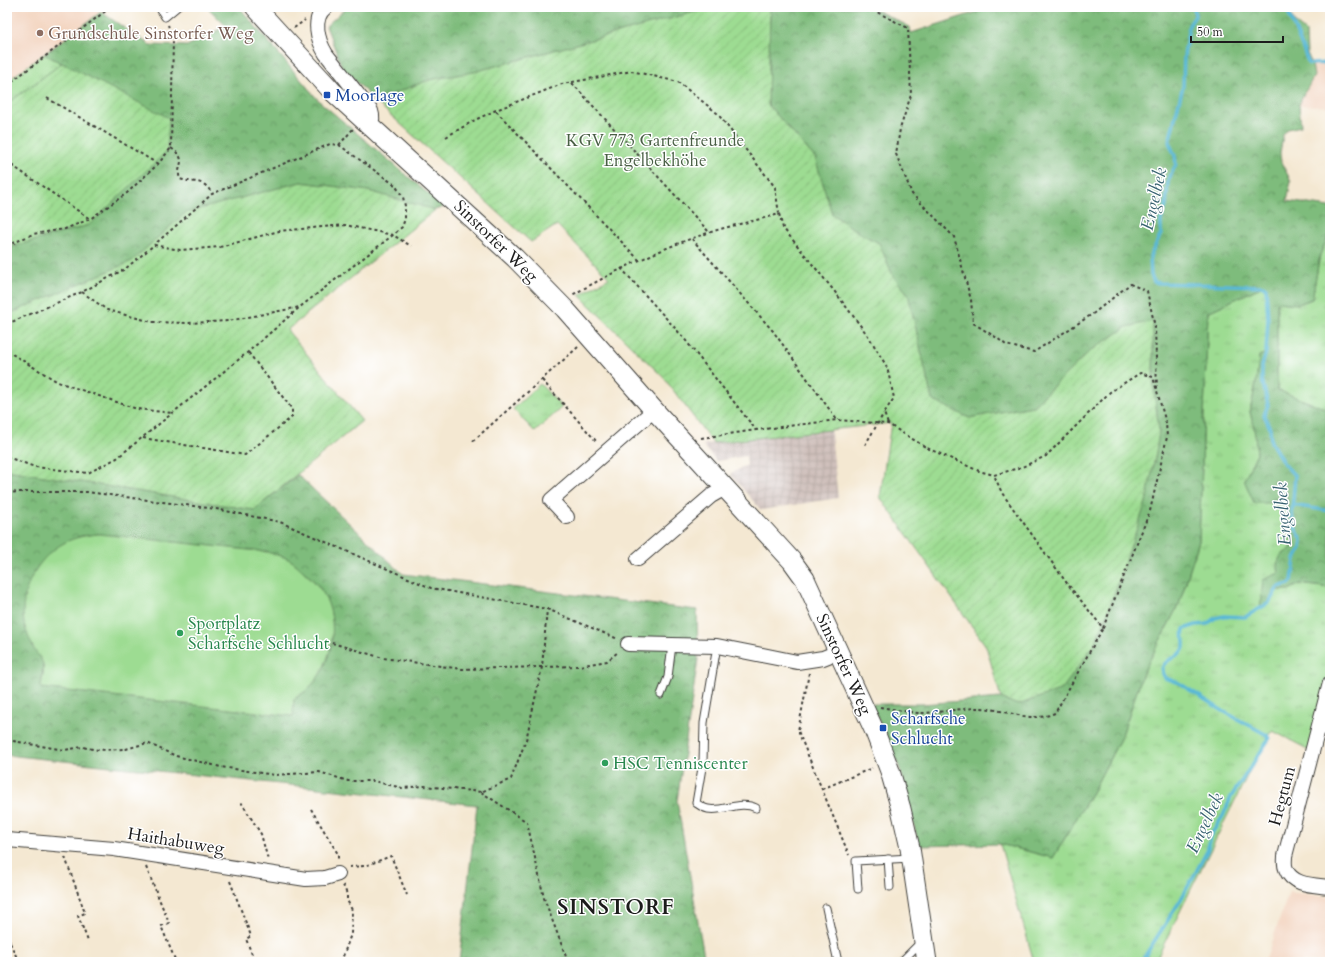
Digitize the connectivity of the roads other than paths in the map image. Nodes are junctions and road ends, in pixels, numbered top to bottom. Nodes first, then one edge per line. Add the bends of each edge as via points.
1 (159, 7) edge
2 (177, 7) edge
3 (255, 7) edge
4 (326, 7) edge
5 (366, 122) junction
6 (654, 410) junction
7 (725, 488) junction
8 (567, 517) dead end
9 (638, 559) dead end
10 (628, 644) road end
11 (672, 645) junction
12 (717, 646) junction
13 (838, 652) junction
14 (1330, 683) edge
15 (661, 695) dead end
16 (1324, 731) edge
17 (756, 808) dead end
18 (7, 840) edge
19 (911, 858) junction
20 (888, 859) junction
21 (338, 871) road end
22 (890, 887) dead end
23 (1330, 887) edge
24 (858, 889) dead end
25 (826, 908) dead end
26 (924, 939) junction
27 (838, 962) edge
28 (901, 962) edge
29 (927, 962) edge

1 - 2 lane via 164,17
3 - 5 street, Sinstorfer Weg via 332,91
4 - 5 street via 317,22 321,46 371,111 372,120
5 - 6 street, Sinstorfer Weg via 515,258 565,309
6 - 7 street, Sinstorfer Weg
6 - 8 street via 551,500
7 - 9 street via 711,496
7 - 13 street, Sinstorfer Weg via 792,561 805,579
10 - 11 street
11 - 12 street
11 - 15 lane via 668,677
12 - 13 street via 797,662 823,658
12 - 17 lane via 704,723 703,762 696,803 706,809 743,804
13 - 19 street, Sinstorfer Weg via 887,762 901,809
14 - 16 street, Hegtum
16 - 23 street, Hegtum via 1285,856 1286,869 1293,878 1304,884
18 - 21 street, Haithabuweg via 114,849 315,880
19 - 20 lane
19 - 26 street, Sinstorfer Weg
20 - 22 lane
20 - 24 lane via 856,861
25 - 27 lane
26 - 28 lane
26 - 29 street, Sinstorfer Weg

